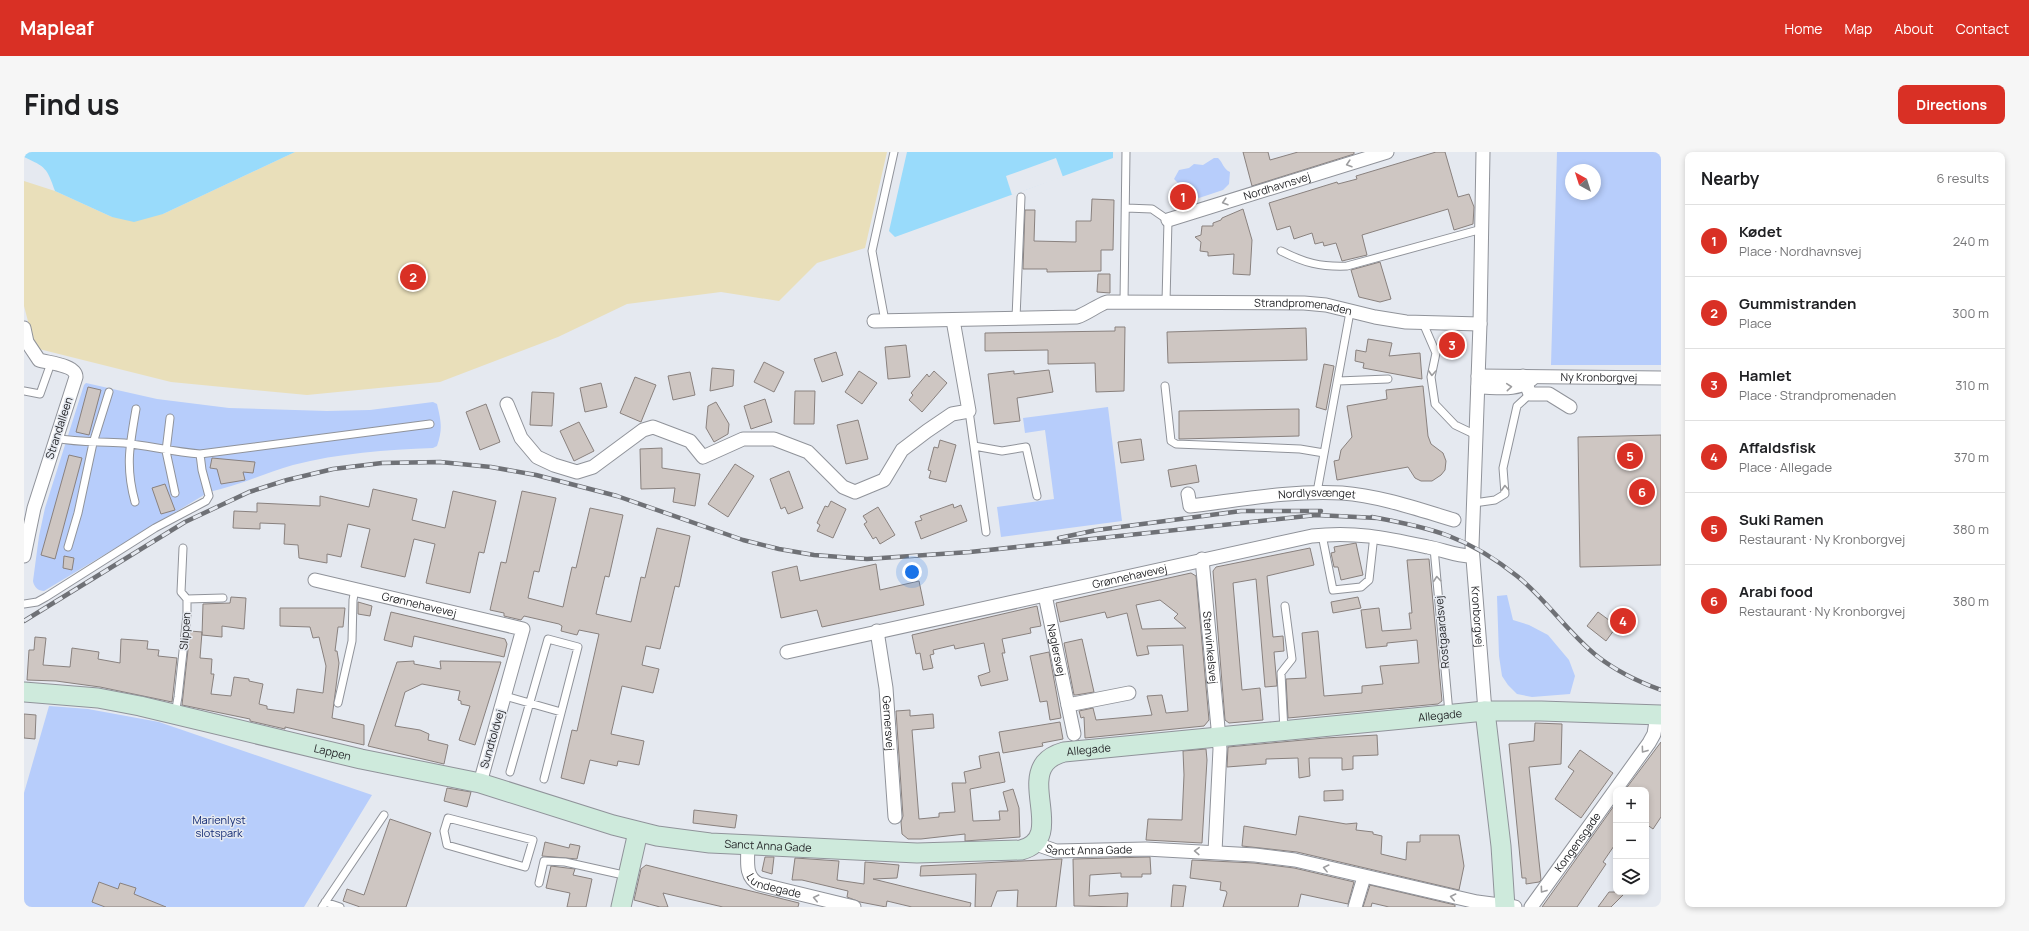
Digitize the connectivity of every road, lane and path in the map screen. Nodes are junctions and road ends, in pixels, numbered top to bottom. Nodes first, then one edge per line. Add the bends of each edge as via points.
1 (894, 152) edge
2 (1126, 152) edge
3 (1386, 152) edge
4 (1483, 152) edge
5 (1021, 197) dead end
6 (1126, 208) junction
7 (1168, 220) junction
8 (1482, 229) junction
9 (1281, 251) dead end
10 (1124, 302) junction
11 (1166, 302) junction
12 (1350, 312) junction
13 (1016, 318) junction
14 (954, 320) junction
15 (879, 321) joint
16 (1423, 323) junction
17 (1480, 324) junction
18 (24, 328) edge
19 (51, 363) junction
20 (1661, 378) edge
21 (1388, 379) dead end
22 (1338, 381) junction
23 (1478, 381) junction
24 (1531, 381) junction
25 (1165, 386) dead end
26 (24, 391) edge
27 (109, 392) dead end
28 (506, 404) dead end
29 (1570, 407) dead end
30 (136, 409) dead end
31 (969, 411) junction
32 (170, 418) dead end
33 (430, 424) dead end
34 (1476, 435) junction
35 (56, 438) junction
36 (93, 443) junction
37 (130, 444) junction
38 (974, 446) junction
39 (166, 451) junction
40 (1324, 453) junction
41 (200, 454) junction
42 (1317, 492) junction
43 (175, 493) dead end
44 (1188, 494) dead end
45 (1037, 496) dead end
46 (135, 502) dead end
47 (1474, 503) junction
48 (1454, 520) dead end
49 (986, 532) dead end
50 (1322, 535) junction
51 (1374, 535) junction
52 (68, 547) dead end
53 (183, 548) dead end
54 (1434, 548) junction
55 (24, 556) edge
56 (1472, 556) junction
57 (1202, 559) junction
58 (315, 580) dead end
59 (355, 589) junction
60 (1045, 595) junction
61 (223, 598) dead end
62 (187, 599) junction
63 (24, 604) edge
64 (1285, 606) dead end
65 (523, 629) joint
66 (877, 631) junction
67 (787, 652) dead end
68 (24, 692) edge
69 (1129, 693) dead end
70 (504, 696) junction
71 (530, 703) junction
72 (338, 704) dead end
73 (1068, 705) junction
74 (1485, 711) junction
75 (561, 712) junction
76 (174, 714) junction
77 (1449, 715) junction
78 (1659, 715) edge
79 (1284, 731) junction
80 (1074, 734) dead end
81 (1220, 736) junction
82 (510, 772) dead end
83 (544, 779) dead end
84 (480, 783) junction
85 (384, 815) dead end
86 (895, 817) dead end
87 (638, 832) junction
88 (533, 840) joint
89 (748, 844) junction
90 (1036, 844) junction
91 (1215, 852) junction
92 (628, 876) junction
93 (1364, 877) junction
94 (539, 883) dead end
95 (324, 904) edge
96 (1508, 906) edge
97 (340, 907) edge
98 (621, 907) edge
99 (854, 907) edge
100 (1355, 907) edge
101 (1531, 907) edge

1 - 15 lane, Strandpromenaden via 872,251
2 - 6 lane
3 -> 7 street, Nordhavnsvej
4 - 8 street, Kronborgvej
5 - 13 lane
6 - 7 lane via 1152,209
6 - 10 lane
7 - 11 lane
8 - 9 lane via 1347,266 1302,262
8 - 17 street, Kronborgvej
10 - 11 street, Strandpromenaden
10 - 13 street, Strandpromenaden via 1102,303 1077,317
11 - 12 street, Strandpromenaden via 1304,303 1326,305
12 - 16 street, Strandpromenaden
12 - 22 lane
13 - 14 street, Strandpromenaden
14 - 15 street, Strandpromenaden
14 - 31 street
16 - 17 street, Strandpromenaden
16 -> 34 lane via 1436,352 1431,377 1435,404 1455,425
17 - 23 street, Kronborgvej
18 - 19 street, Strandalleen via 27,342 39,360
19 - 26 lane via 40,394
19 - 35 street, Strandalleen via 72,369 76,374
20 - 24 street, Ny Kronborgvej
21 - 22 lane
22 - 40 lane
23 - 24 street, Ny Kronborgvej
23 - 34 street, Kronborgvej
24 - 29 street, Ny Kronborgvej
47 -> 24 lane via 1495,500 1506,494 1503,468 1517,406
25 - 40 lane via 1171,441 1176,444 1300,449
27 - 36 lane
28 - 31 street via 521,438 537,457 577,472 593,467 642,430 653,427 690,441 703,457 743,439 774,439 808,452 843,487 855,492 884,480 902,450 933,427 952,414
30 - 37 lane
31 - 38 lane
32 - 39 lane
33 - 41 lane
34 - 47 street, Kronborgvej
35 - 36 lane
35 - 55 street, Strandalleen via 34,508
36 - 37 lane
36 - 52 lane
37 - 39 lane
37 - 46 lane via 129,476
38 - 45 lane via 1002,451 1026,447
38 - 49 lane
39 - 41 lane
39 - 43 lane
40 - 42 lane
41 - 63 lane via 209,492 206,501 155,528 46,597 37,602
42 - 44 street, Nordlysvænget via 1190,506
42 - 48 street, Nordlysvænget via 1394,502
47 - 56 street, Kronborgvej
50 - 51 street, Grønnehavevej
50 - 51 lane via 1333,590 1361,587 1369,580
50 - 57 street, Grønnehavevej
51 - 54 street, Grønnehavevej
53 - 62 lane, Slippen via 181,592
54 - 56 street, Grønnehavevej via 1457,556
77 -> 54 lane, Rostgaardsvej
56 - 74 street, Kronborgvej
57 - 60 street, Grønnehavevej
57 - 81 street, Stenvinkelsvej
58 - 59 street, Grønnehavevej
59 - 65 street, Grønnehavevej
59 - 72 lane via 352,641
60 - 66 street, Grønnehavevej
60 - 73 street, Naglersvej
61 - 62 lane
62 - 76 lane, Slippen via 178,697
64 - 79 lane via 1292,659 1281,673
65 - 70 street, Sundtoldvej
66 - 67 street, Grønnehavevej
66 - 86 street, Gernersvej via 886,688
68 - 76 main road, Lappen via 98,698
69 - 73 street
70 - 71 lane, Sundtoldvej
70 - 84 street, Sundtoldvej
71 - 75 lane, Sundtoldvej
71 - 75 lane via 548,639 578,647
71 - 82 lane
73 - 80 street, Naglersvej
74 - 77 main road, Allegade
74 - 78 main road, Allegade
74 - 96 main road, Kronborgvej
75 - 83 lane
76 - 84 main road, Lappen via 361,759
77 - 79 main road, Allegade
78 -> 101 street, Kongensgade via 1649,742
79 - 81 main road, Allegade
81 - 90 main road, Allegade via 1064,752 1052,756 1044,763 1040,774 1041,833
81 - 91 street
84 - 87 main road, Lappen
85 - 95 lane
87 - 89 main road, Sanct Anna Gade via 710,843
87 - 92 main road
88 - 88 lane via 525,867 447,845 444,830 448,818
89 - 90 main road, Sanct Anna Gade via 917,853 1021,850
99 -> 89 street, Lundegade via 759,884 752,880 749,875
91 -> 90 street, Sanct Anna Gade via 1146,849 1056,851
93 -> 91 street, Sanct Anna Gade via 1295,860
92 - 94 lane via 565,862 544,861
92 - 98 main road
96 -> 93 street, Sanct Anna Gade via 1477,902
93 - 100 street
95 - 97 lane

